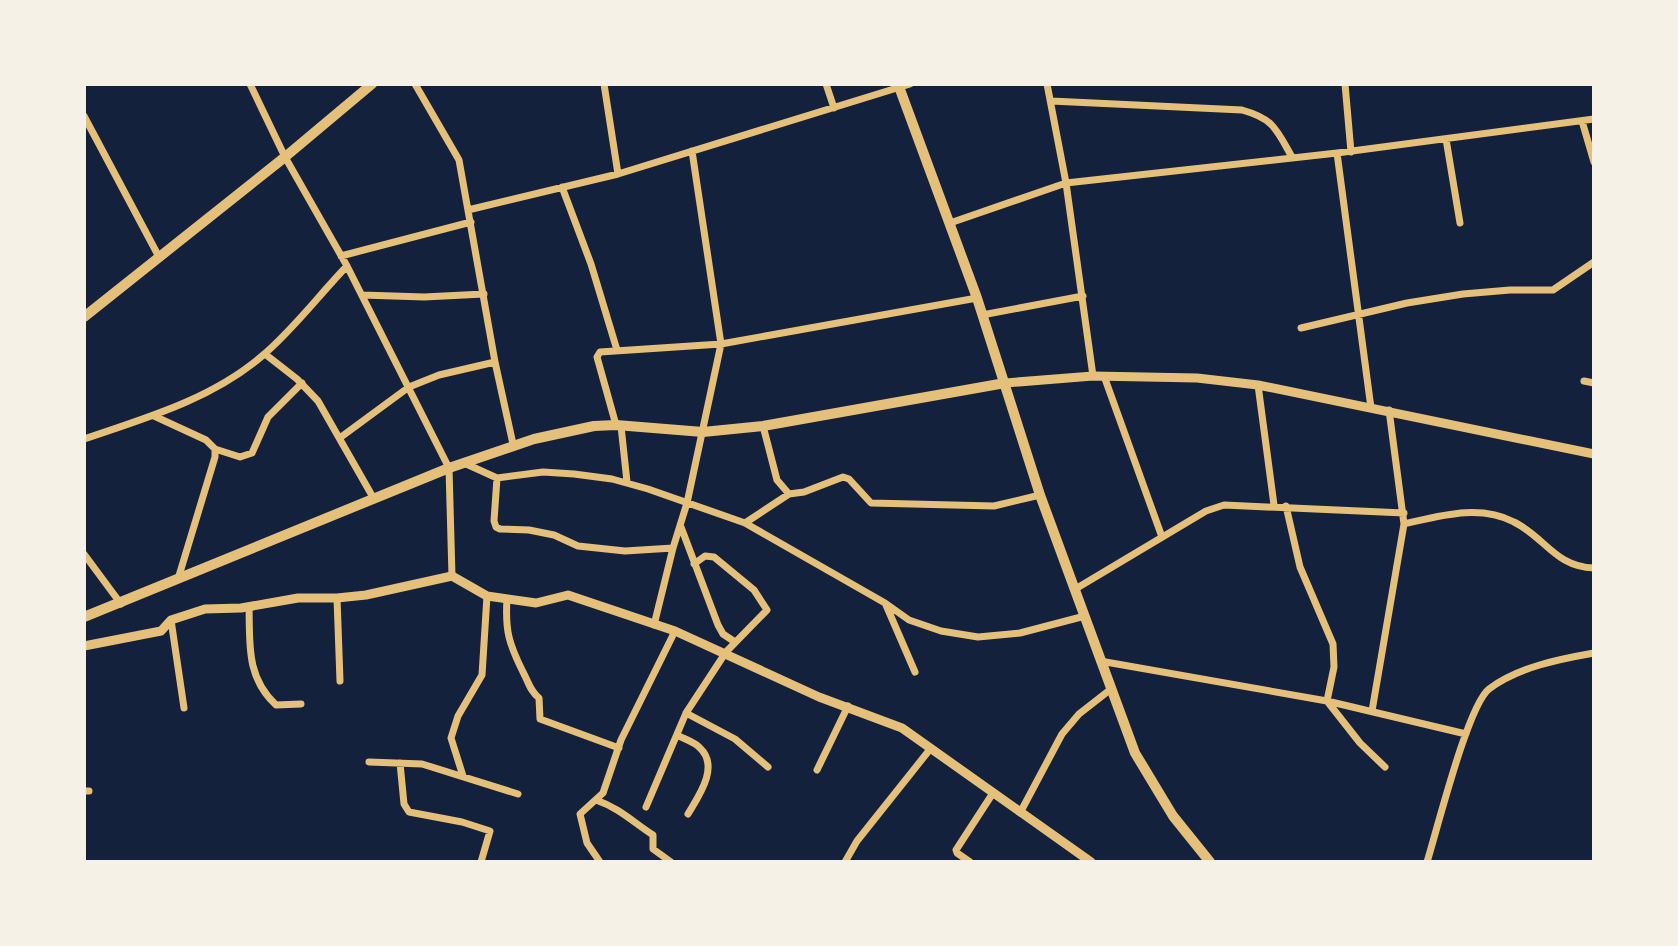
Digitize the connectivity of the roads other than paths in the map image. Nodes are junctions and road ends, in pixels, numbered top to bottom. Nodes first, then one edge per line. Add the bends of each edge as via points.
1 (250, 84) edge
2 (372, 84) edge
3 (415, 84) edge
4 (604, 84) edge
5 (826, 84) edge
6 (1047, 84) edge
7 (1345, 84) edge
8 (903, 85) edge
9 (1051, 101) junction
10 (834, 108) junction
11 (84, 116) edge
12 (1594, 119) edge
13 (1582, 121) junction
14 (1446, 139) junction
15 (692, 151) junction
16 (1351, 152) junction
17 (1337, 153) junction
18 (285, 157) junction
19 (1292, 157) junction
20 (1594, 162) edge
21 (618, 174) junction
22 (1066, 183) junction
23 (562, 187) junction
24 (468, 210) junction
25 (471, 222) junction
26 (950, 223) junction
27 (1460, 223) dead end
28 (341, 256) junction
29 (159, 257) junction
30 (1594, 262) edge
31 (347, 266) junction
32 (484, 294) junction
33 (362, 295) junction
34 (1083, 296) junction
35 (977, 298) junction
36 (982, 315) junction
37 (1359, 316) junction
38 (84, 317) edge
39 (1301, 328) dead end
40 (721, 344) junction
41 (617, 350) junction
42 (265, 354) junction
43 (495, 362) junction
44 (1093, 376) junction
45 (1104, 376) junction
46 (1584, 381) dead end
47 (302, 383) junction
48 (1005, 383) junction
49 (1594, 383) edge
50 (1258, 385) junction
51 (409, 387) junction
52 (1371, 408) junction
53 (1389, 410) junction
54 (154, 416) junction
55 (618, 425) junction
56 (763, 426) junction
57 (703, 432) junction
58 (341, 437) junction
59 (84, 439) edge
60 (513, 444) junction
61 (215, 449) junction
62 (1594, 454) edge
63 (464, 463) junction
64 (449, 468) junction
65 (497, 478) junction
66 (627, 482) junction
67 (789, 494) junction
68 (1040, 495) junction
69 (374, 499) junction
70 (687, 503) junction
71 (1274, 505) junction
72 (1286, 506) junction
73 (1404, 513) junction
74 (745, 523) junction
75 (1404, 524) junction
76 (681, 527) junction
77 (1162, 537) junction
78 (673, 548) junction
79 (84, 554) edge
80 (694, 564) junction
81 (1594, 568) edge
82 (452, 576) junction
83 (177, 581) junction
84 (1077, 588) junction
85 (487, 596) junction
86 (337, 598) junction
87 (507, 599) junction
88 (885, 603) junction
89 (121, 604) junction
90 (249, 607) junction
91 (1085, 616) junction
92 (84, 617) edge
93 (171, 620) junction
94 (654, 625) junction
95 (675, 631) junction
96 (735, 642) junction
97 (84, 646) edge
98 (726, 652) junction
99 (1594, 653) edge
100 (1100, 661) junction
101 (915, 672) dead end
102 (340, 681) dead end
103 (1111, 689) junction
104 (1327, 701) junction
105 (301, 704) dead end
106 (848, 706) junction
107 (184, 708) dead end
108 (1372, 711) junction
109 (686, 713) junction
110 (1466, 734) junction
111 (677, 735) junction
112 (619, 748) junction
113 (931, 748) junction
114 (369, 762) dead end
115 (400, 763) junction
116 (768, 767) dead end
117 (1385, 767) dead end
118 (817, 770) dead end
119 (463, 776) junction
120 (993, 793) junction
121 (518, 794) dead end
122 (596, 800) junction
123 (646, 807) dead end
124 (1020, 813) junction
125 (688, 814) dead end
126 (481, 862) edge
127 (600, 862) edge
128 (671, 862) edge
129 (845, 862) edge
130 (970, 862) edge
131 (1091, 862) edge
132 (1210, 862) edge
133 (1427, 862) edge

1 - 18 street
2 - 18 main road
3 - 24 street via 459,160
4 - 21 street
5 - 10 street
6 - 9 street
7 - 16 street
8 - 10 street
8 - 26 main road
9 - 19 street via 1242,110 1273,124
9 - 22 street
10 - 15 street
11 - 29 street
12 - 13 street
13 - 14 street
13 - 20 street
14 - 16 street
14 - 27 street
15 - 21 street
15 - 40 street
16 - 17 street
17 - 19 street
17 - 37 street
18 - 28 street
18 - 29 main road
19 - 22 street
21 - 23 street
22 - 26 street
22 - 34 street
23 - 24 street
23 - 41 street
24 - 25 street
25 - 28 street
25 - 32 street
26 - 35 main road
28 - 31 street
29 - 38 main road
30 - 37 street via 1553,290 1463,294
31 - 33 street
31 - 42 street
32 - 33 street
32 - 43 street
33 - 51 street
34 - 36 street
34 - 44 street
35 - 36 main road
35 - 40 street
36 - 48 main road
37 - 39 street
37 - 52 street
40 - 41 street
40 - 57 street
41 - 55 street via 597,355
42 - 47 street
42 - 54 street via 216,386
43 - 51 street
43 - 60 street
44 - 45 street
44 - 48 street
45 - 50 street
45 - 77 street
46 - 49 street
47 - 58 street
47 - 61 street via 268,417 252,453 240,457
48 - 56 main road
48 - 68 main road
50 - 52 street
50 - 71 street
51 - 58 street
51 - 64 street
52 - 53 street
53 - 62 street
53 - 73 street
54 - 59 street
54 - 61 street
55 - 57 main road
55 - 60 main road
55 - 66 street
56 - 57 main road
56 - 67 street via 777,480
57 - 70 street
58 - 69 street
60 - 63 main road
61 - 83 street
63 - 64 main road
63 - 65 street
64 - 69 main road
64 - 82 street
65 - 66 street via 543,472
65 - 78 street via 494,521 500,529 554,535 578,546 625,551
66 - 70 street
67 - 68 street via 843,477 871,503 994,506
67 - 74 street
68 - 84 main road
69 - 83 main road
70 - 74 street
70 - 76 street
71 - 72 street
71 - 77 street via 1224,505
72 - 73 street
72 - 104 street via 1300,567 1333,644
73 - 75 street
74 - 88 street
75 - 81 street via 1461,511 1513,521 1557,557
75 - 108 street
76 - 78 street
76 - 80 street
77 - 84 street
78 - 94 street
79 - 89 street
80 - 96 street via 718,625
80 - 96 street via 714,557 766,607
82 - 85 street
82 - 86 street
83 - 89 main road
84 - 91 main road
85 - 87 street
85 - 119 street via 482,675 451,738
86 - 90 street
86 - 102 street
87 - 94 street via 536,603 568,595
87 - 112 street via 510,646 531,692 539,698 540,719
88 - 91 street via 909,620 978,637 1020,633
88 - 101 street
89 - 92 main road
90 - 93 street via 205,609
90 - 105 street via 254,674 276,705
91 - 100 main road
93 - 97 street via 161,631
93 - 107 street
94 - 95 street
95 - 98 street
95 - 112 street
96 - 98 street
98 - 106 street
98 - 109 street
99 - 110 street via 1521,672 1493,687 1481,698
100 - 103 main road
100 - 104 street
103 - 124 street via 1062,734
103 - 132 main road via 1135,753 1173,816
104 - 108 street
104 - 117 street
106 - 113 street via 902,728
106 - 118 street
108 - 110 street
109 - 111 street
109 - 116 street via 735,739
110 - 133 street
111 - 123 street
111 - 125 street via 701,748 706,758 704,788
112 - 122 street
113 - 120 street
113 - 129 street
114 - 115 street
115 - 119 street
115 - 126 street via 409,812 490,831
119 - 121 street
120 - 124 street
120 - 130 street via 956,850
122 - 127 street via 580,814 587,843
122 - 128 street via 617,808 653,835 653,849
124 - 131 street

